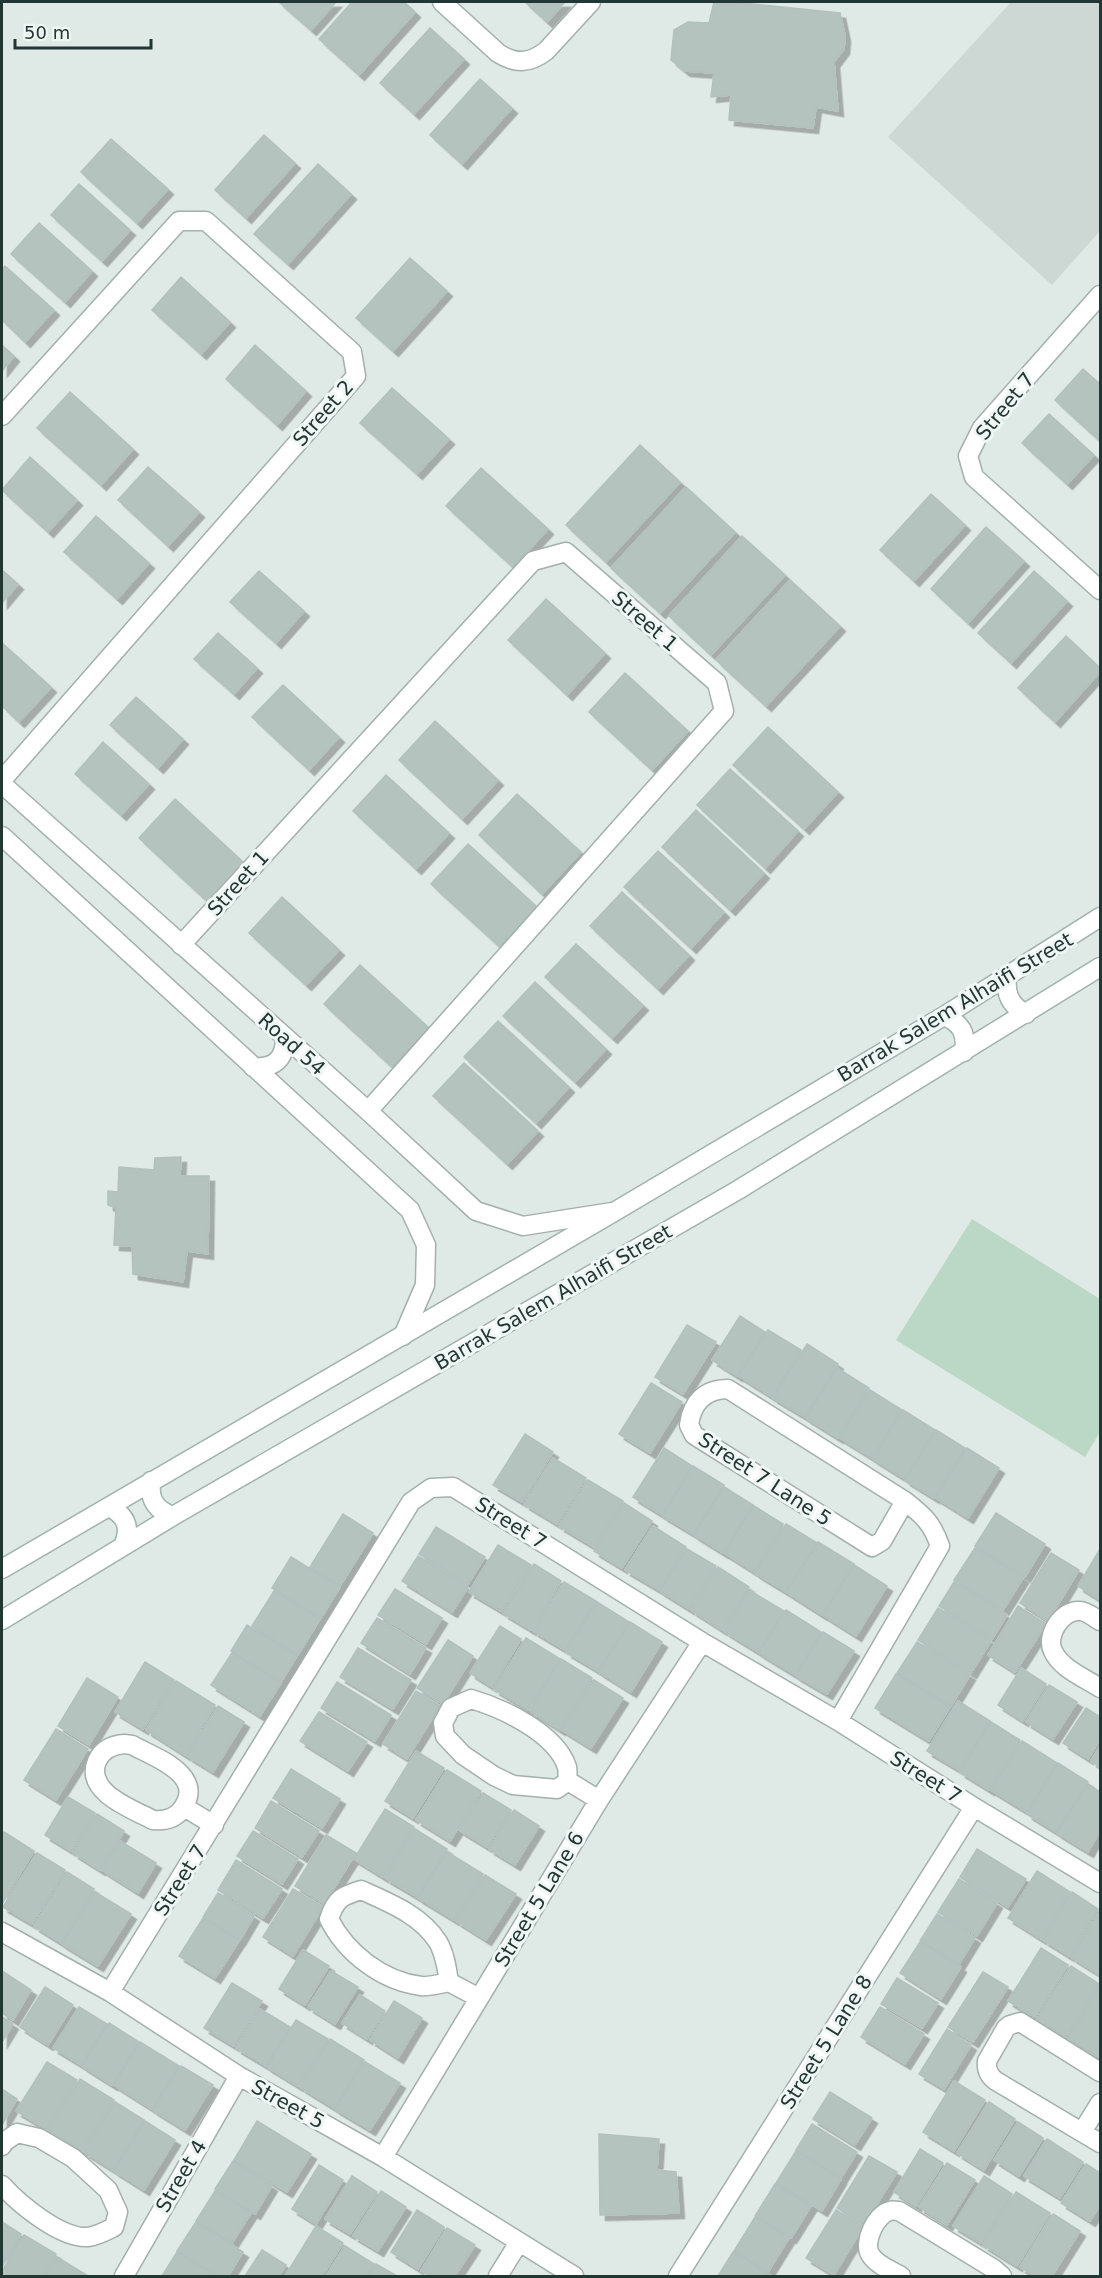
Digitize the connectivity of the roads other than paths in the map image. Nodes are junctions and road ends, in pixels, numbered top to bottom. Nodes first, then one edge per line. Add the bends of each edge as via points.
1 (442, 2) edge
2 (591, 2) edge
3 (1101, 295) edge
4 (2, 416) edge
5 (1101, 590) edge
6 (2, 782) edge
7 (2, 836) edge
8 (1101, 917) edge
9 (181, 945) junction
10 (1101, 967) edge
11 (1007, 976) junction
12 (1026, 1014) junction
13 (944, 1016) junction
14 (285, 1038) junction
15 (964, 1052) junction
16 (253, 1066) junction
17 (368, 1111) junction
18 (614, 1212) junction
19 (403, 1336) junction
20 (151, 1481) junction
21 (906, 1501) junction
22 (109, 1507) junction
23 (173, 1516) junction
24 (123, 1546) junction
25 (2, 1569) edge
26 (2, 1620) edge
27 (1101, 1621) edge
28 (702, 1642) junction
29 (1101, 1688) edge
30 (838, 1721) junction
31 (568, 1781) junction
32 (599, 1800) junction
33 (184, 1807) junction
34 (974, 1807) junction
35 (214, 1825) junction
36 (1101, 1883) edge
37 (2, 1932) edge
38 (449, 1982) junction
39 (110, 1992) junction
40 (479, 1998) junction
41 (1101, 2072) edge
42 (239, 2076) junction
43 (1101, 2103) edge
44 (1082, 2132) junction
45 (1101, 2144) edge
46 (2, 2146) edge
47 (383, 2157) junction
48 (2, 2185) edge
49 (114, 2227) junction
50 (519, 2242) junction
51 (142, 2244) junction
52 (995, 2274) edge
53 (124, 2277) edge
54 (498, 2277) edge
55 (574, 2277) edge
56 (678, 2277) edge
57 (901, 2277) edge

1 - 2 street via 506,59 517,62 537,58 546,51
3 - 5 street, Street 7 via 982,428 968,456 974,477
4 - 6 street, Street 2 via 179,221 206,221 352,352 356,376
6 - 9 street, Road 54
7 - 16 street
8 - 11 street, Barrak Salem Alhaifi Street
9 - 14 street, Road 54
9 - 17 street, Street 1 via 533,561 566,552 717,683 724,711
10 - 12 street, Barrak Salem Alhaifi Street
11 - 12 street via 1009,999
11 - 13 street, Barrak Salem Alhaifi Street
12 - 15 street, Barrak Salem Alhaifi Street
13 - 15 street via 963,1029
13 - 18 street, Barrak Salem Alhaifi Street
14 - 16 street via 281,1058 274,1065
14 - 17 street, Road 54
15 - 23 street, Barrak Salem Alhaifi Street via 738,1191
16 - 19 street via 410,1210 426,1245 425,1285
17 - 18 street, Road 54 via 476,1211 523,1226
18 - 19 street, Barrak Salem Alhaifi Street
19 - 20 street, Barrak Salem Alhaifi Street
20 - 22 street, Barrak Salem Alhaifi Street
20 - 23 street via 154,1504
21 - 21 street, Street 7 Lane 5 via 728,1389 704,1394 690,1416 694,1435 872,1547 882,1542
21 - 30 street, Street 7 Lane 5 via 934,1528 940,1546
22 - 24 street via 127,1523 128,1535
22 - 25 street, Barrak Salem Alhaifi Street
23 - 24 street, Barrak Salem Alhaifi Street
24 - 26 street, Barrak Salem Alhaifi Street
27 - 29 street via 1080,1610 1070,1613 1051,1635 1052,1650 1063,1665
28 - 30 street, Street 7
28 - 32 street, Street 5 Lane 6
28 - 35 street, Street 7 via 453,1487 431,1488 411,1502
30 - 34 street, Street 7
31 - 31 street via 567,1767 542,1734 494,1706 471,1699 451,1708 443,1723 445,1736 463,1755 513,1785 557,1789
31 - 32 street
32 - 40 street, Street 5 Lane 6
33 - 33 street via 170,1819 153,1820 102,1790 95,1775 98,1760 109,1748 132,1745 180,1771 188,1791
33 - 35 street
34 - 36 street, Street 7
34 - 56 street, Street 5 Lane 8
35 - 39 street, Street 7
37 - 39 street, Street 5
38 - 38 street via 437,1941 398,1906 361,1890 343,1895 333,1906 329,1918 338,1936 375,1969 422,1986
38 - 40 street
39 - 42 street, Street 5
40 - 47 street, Street 5 Lane 6
41 - 44 street via 1020,2022 1006,2028 987,2061 988,2072 996,2081
42 - 47 street, Street 5
42 - 51 street, Street 4
43 - 44 street
44 - 45 street
46 - 49 street via 17,2133 39,2138 73,2158 108,2190 118,2212
47 - 50 street, Street 5
48 - 49 street via 16,2201 57,2229 87,2237
49 - 51 street
50 - 54 street
50 - 55 street, Street 5
51 - 53 street, Street 4
52 - 57 street via 899,2211 889,2211 868,2236 867,2246 876,2261

